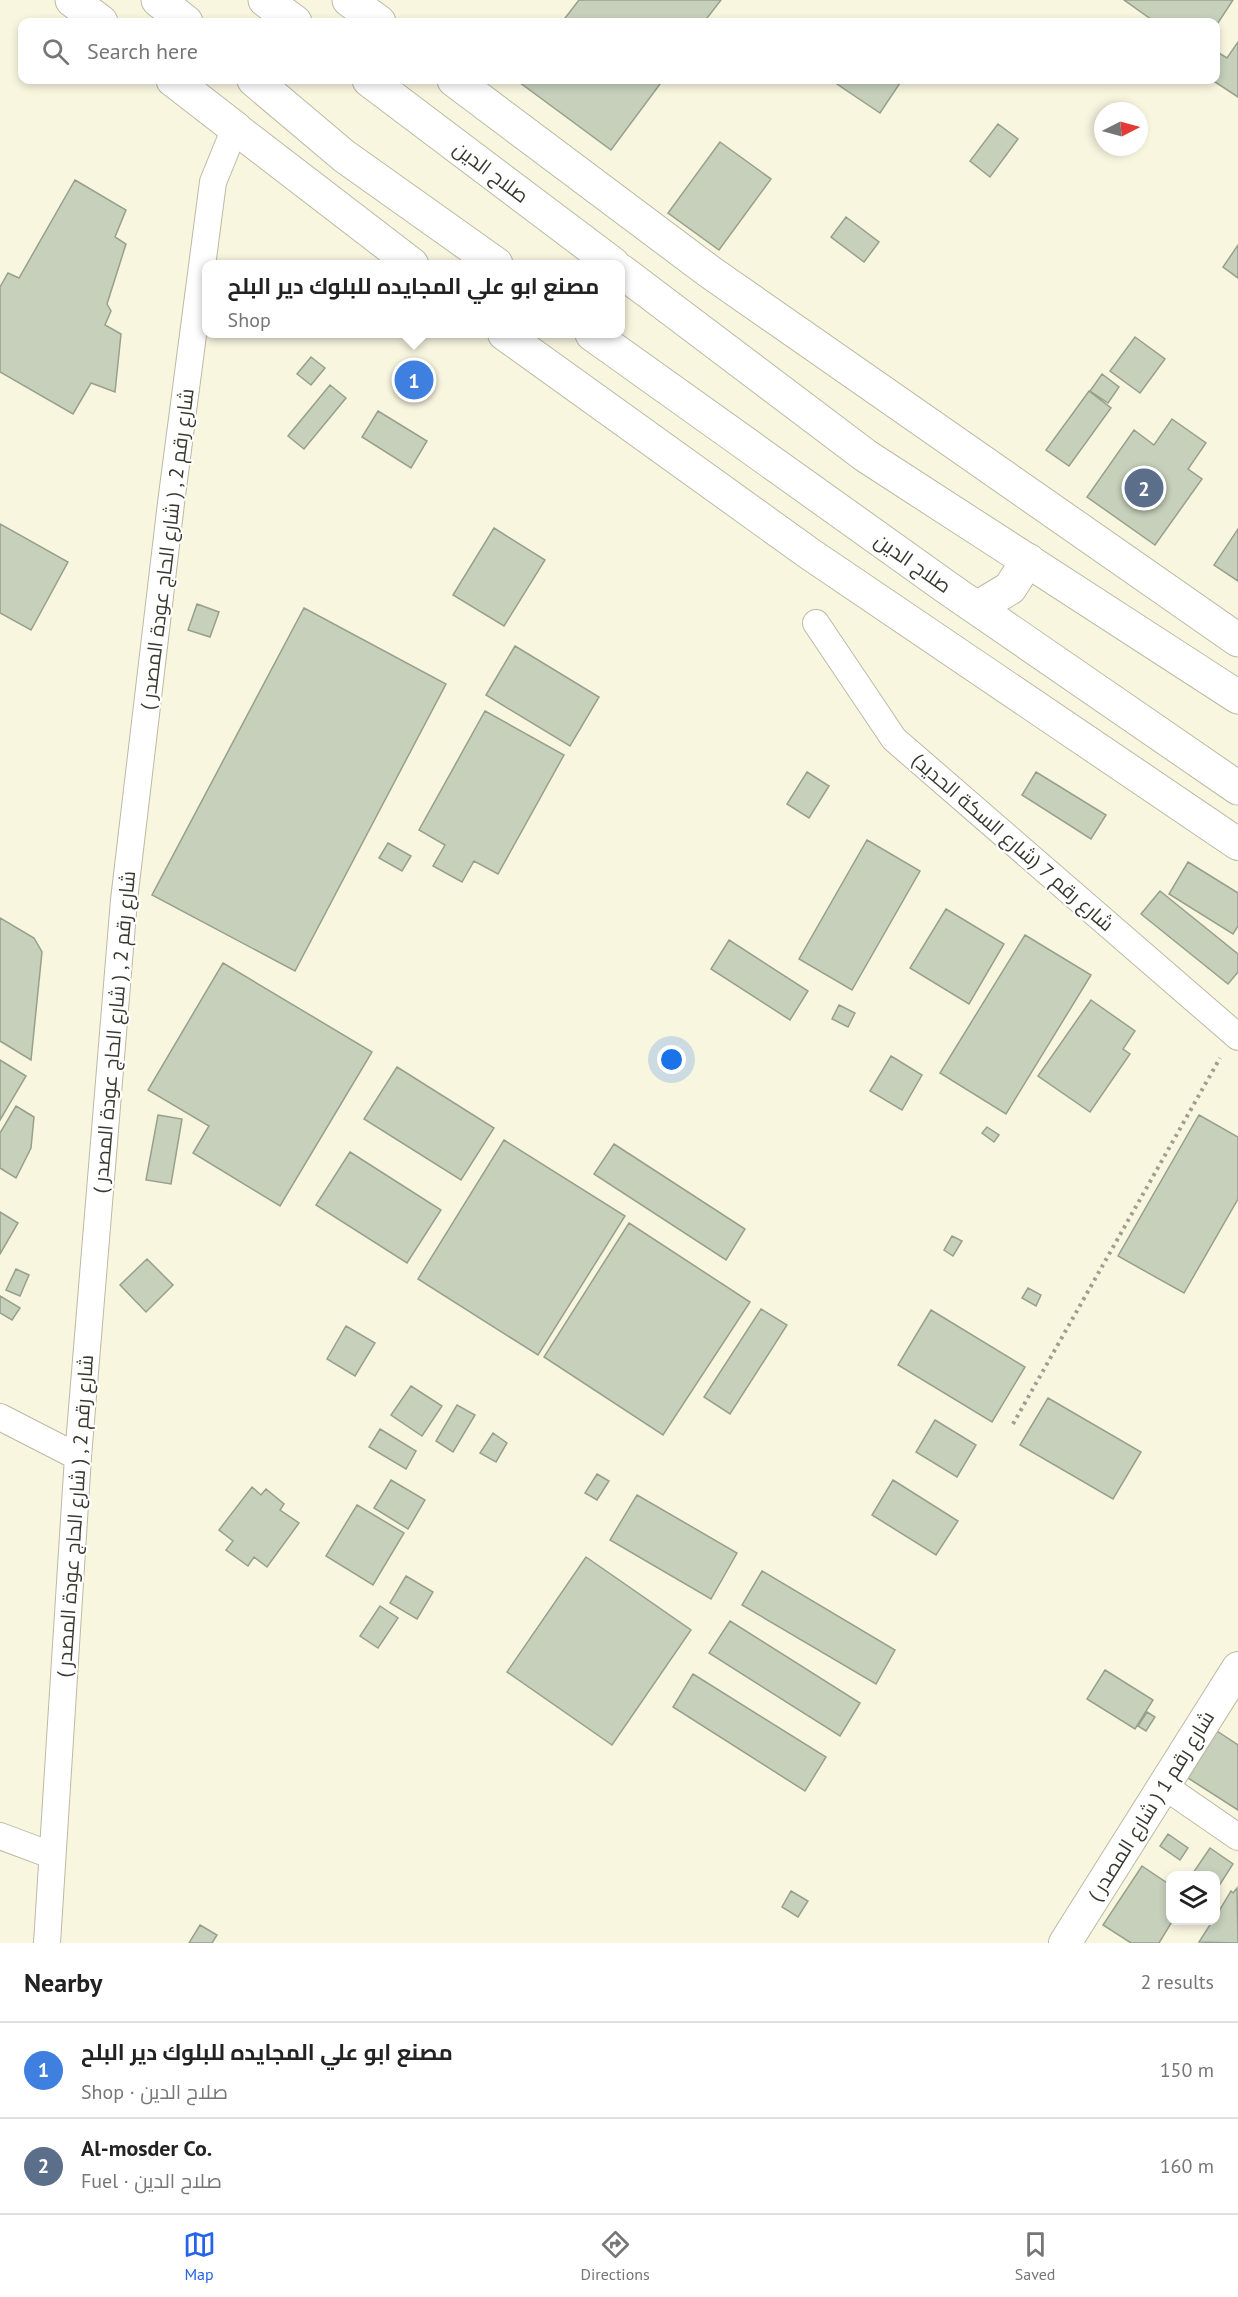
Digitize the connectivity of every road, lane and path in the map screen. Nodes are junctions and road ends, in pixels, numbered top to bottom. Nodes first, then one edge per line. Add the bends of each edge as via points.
1 (72, 0) edge
2 (158, 0) edge
3 (265, 0) edge
4 (349, 0) edge
5 (96, 18) edge
6 (181, 18) edge
7 (290, 18) edge
8 (374, 18) edge
9 (178, 84) edge
10 (259, 84) edge
11 (374, 84) edge
12 (459, 84) edge
13 (235, 128) junction
14 (203, 260) edge
15 (407, 260) edge
16 (490, 260) edge
17 (608, 260) edge
18 (202, 267) edge
19 (625, 274) edge
20 (511, 338) edge
21 (599, 338) edge
22 (1028, 560) junction
23 (977, 608) junction
24 (816, 623) dead end
25 (1238, 640) edge
26 (1238, 696) edge
27 (1238, 788) edge
28 (1238, 844) edge
29 (1236, 1035) edge
30 (0, 1417) edge
31 (1013, 1424) dead end
32 (78, 1457) junction
33 (1238, 1668) edge
34 (1164, 1786) junction
35 (0, 1836) edge
36 (1238, 1837) edge
37 (51, 1855) junction
38 (47, 1943) edge
39 (1065, 1943) edge

1 - 5 main road
2 - 6 main road
3 - 7 main road
4 - 8 main road
9 - 13 main road
10 - 16 main road via 344,156
11 - 17 main road, صلاح الدين
12 - 25 main road via 710,272
13 - 14 street, شارع رقم 2 , ( شارع الحاج عودة المصدر ) via 213,182
13 - 15 street
18 - 32 street, شارع رقم 2 , ( شارع الحاج عودة المصدر ) via 124,900
19 - 22 main road via 866,456
20 - 28 street via 810,554
21 - 23 main road, صلاح الدين
22 - 23 main road via 1010,588
22 - 26 main road
23 - 27 main road, صلاح الدين
24 - 29 street, شارع رقم 7 (شارع السكة الحديد) via 894,740
29 - 31 path
30 - 32 street
32 - 37 street, شارع رقم 2 , ( شارع الحاج عودة المصدر )
33 - 34 street, شارع رقم 1 ( شارع المصدر )
34 - 36 street
34 - 39 street, شارع رقم 1 ( شارع المصدر )
35 - 37 street
37 - 38 street, شارع رقم 2 , ( شارع الحاج عودة المصدر )

